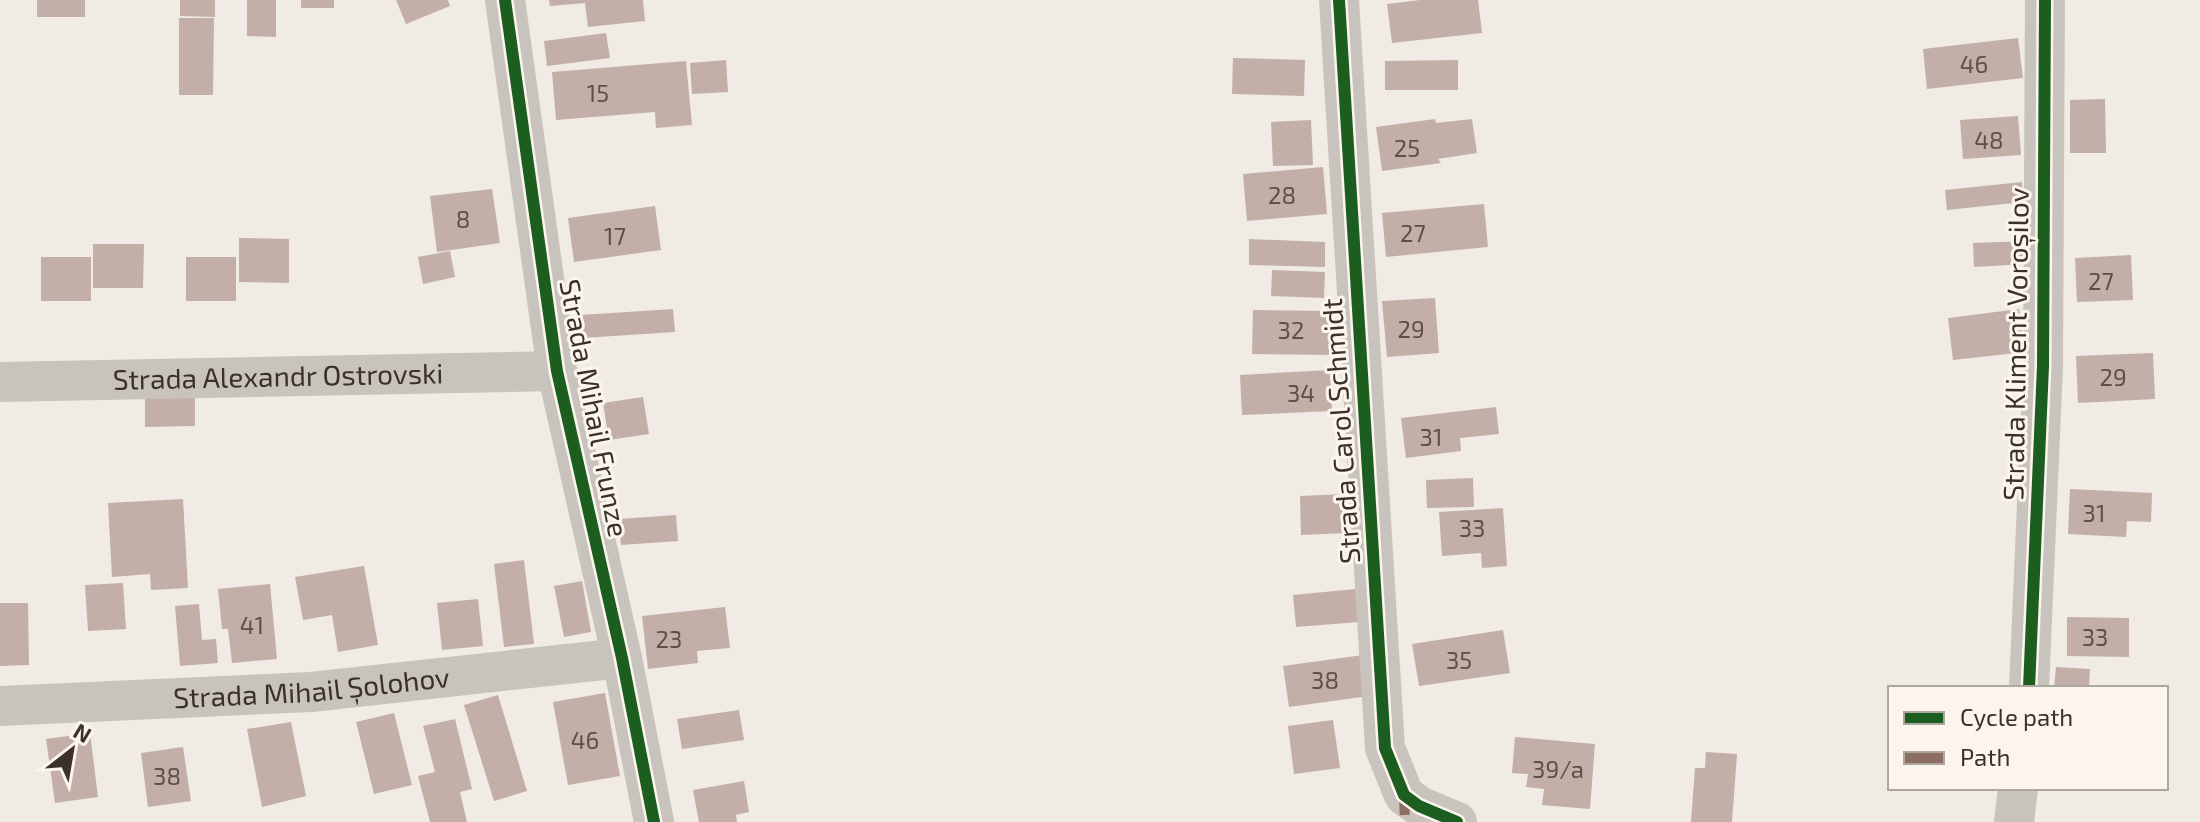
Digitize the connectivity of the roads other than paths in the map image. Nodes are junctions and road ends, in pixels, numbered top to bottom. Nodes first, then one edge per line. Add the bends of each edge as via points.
1 (505, 0) edge
2 (1339, 0) edge
3 (2045, 0) edge
4 (557, 371) junction
5 (0, 382) edge
6 (622, 658) junction
7 (2029, 686) edge
8 (0, 706) edge
9 (2018, 790) edge
10 (654, 822) edge
11 (1457, 822) edge
12 (2014, 822) edge

1 - 4 street, Strada Mihail Frunze
2 - 11 street, Strada Carol Schmidt via 1385,748 1404,795
3 - 7 street, Strada Kliment Voroșilov via 2043,366
4 - 5 street, Strada Alexandr Ostrovski
4 - 6 street, Strada Mihail Frunze
6 - 8 street, Strada Mihail Șolohov via 311,692
6 - 10 street, Strada Mihail Frunze
9 - 12 street

